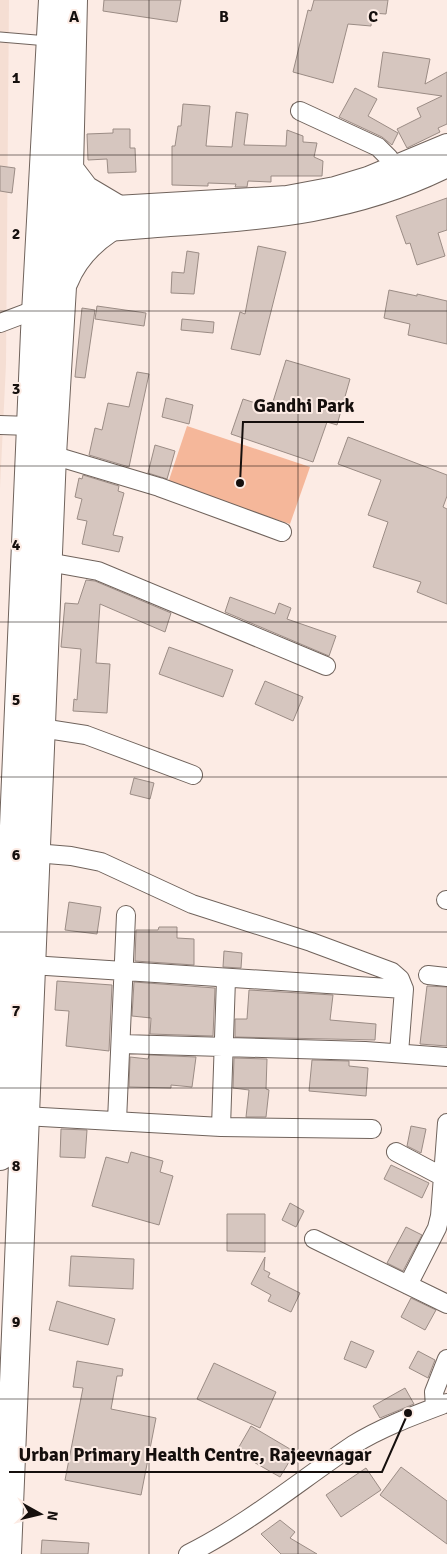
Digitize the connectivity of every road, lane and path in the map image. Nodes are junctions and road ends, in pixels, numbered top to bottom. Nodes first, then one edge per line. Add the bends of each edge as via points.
1 (63, 7) edge
2 (0, 37) edge
3 (51, 41) junction
4 (300, 111) dead end
5 (447, 146) edge
6 (447, 165) edge
7 (69, 169) junction
8 (396, 178) junction
9 (113, 219) junction
10 (53, 222) junction
11 (60, 290) junction
12 (36, 309) junction
13 (0, 324) edge
14 (0, 425) edge
15 (31, 426) junction
16 (52, 455) junction
17 (282, 532) dead end
18 (48, 562) junction
19 (326, 666) dead end
20 (41, 728) junction
21 (192, 775) dead end
22 (35, 853) junction
23 (126, 915) dead end
24 (31, 966) junction
25 (126, 972) junction
26 (428, 975) dead end
27 (447, 977) edge
28 (226, 979) junction
29 (404, 990) junction
30 (121, 1044) junction
31 (224, 1047) junction
32 (399, 1053) junction
33 (447, 1057) edge
34 (24, 1116) junction
35 (117, 1121) junction
36 (447, 1123) edge
37 (221, 1127) junction
38 (372, 1129) dead end
39 (396, 1152) dead end
40 (0, 1156) edge
41 (444, 1178) edge
42 (314, 1239) dead end
43 (408, 1285) junction
44 (447, 1304) edge
45 (447, 1359) edge
46 (441, 1405) edge
47 (7, 1554) edge
48 (188, 1554) edge

1 - 3 highway
1 - 7 highway
2 - 3 lane
3 - 10 highway
4 - 8 street via 378,147 389,158
5 - 8 street
6 - 8 street
7 - 9 highway
7 - 10 highway
8 - 9 street via 335,189 288,206
9 - 10 street
9 - 11 highway via 78,255
10 - 11 highway
10 - 12 highway
11 - 16 highway
12 - 13 street
12 - 15 highway
14 - 15 street
15 - 40 highway
16 - 17 street via 158,487
16 - 18 highway
18 - 19 street via 98,571
18 - 20 highway
20 - 21 street via 86,735
20 - 22 highway
22 - 24 highway
22 - 29 street via 101,862 192,904 392,972 400,979
23 - 25 street
24 - 25 street
24 - 34 highway
25 - 28 street
25 - 30 street
26 - 27 street
28 - 29 street
28 - 31 street
29 - 32 street
30 - 31 street
30 - 35 street
31 - 32 street
31 - 37 street
32 - 33 street
34 - 35 street
34 - 47 highway
35 - 37 street
36 - 41 street
37 - 38 street
39 - 41 street
41 - 43 street via 437,1228
42 - 43 street
43 - 44 street
45 - 46 street via 434,1392
46 - 48 street via 355,1444 218,1539

